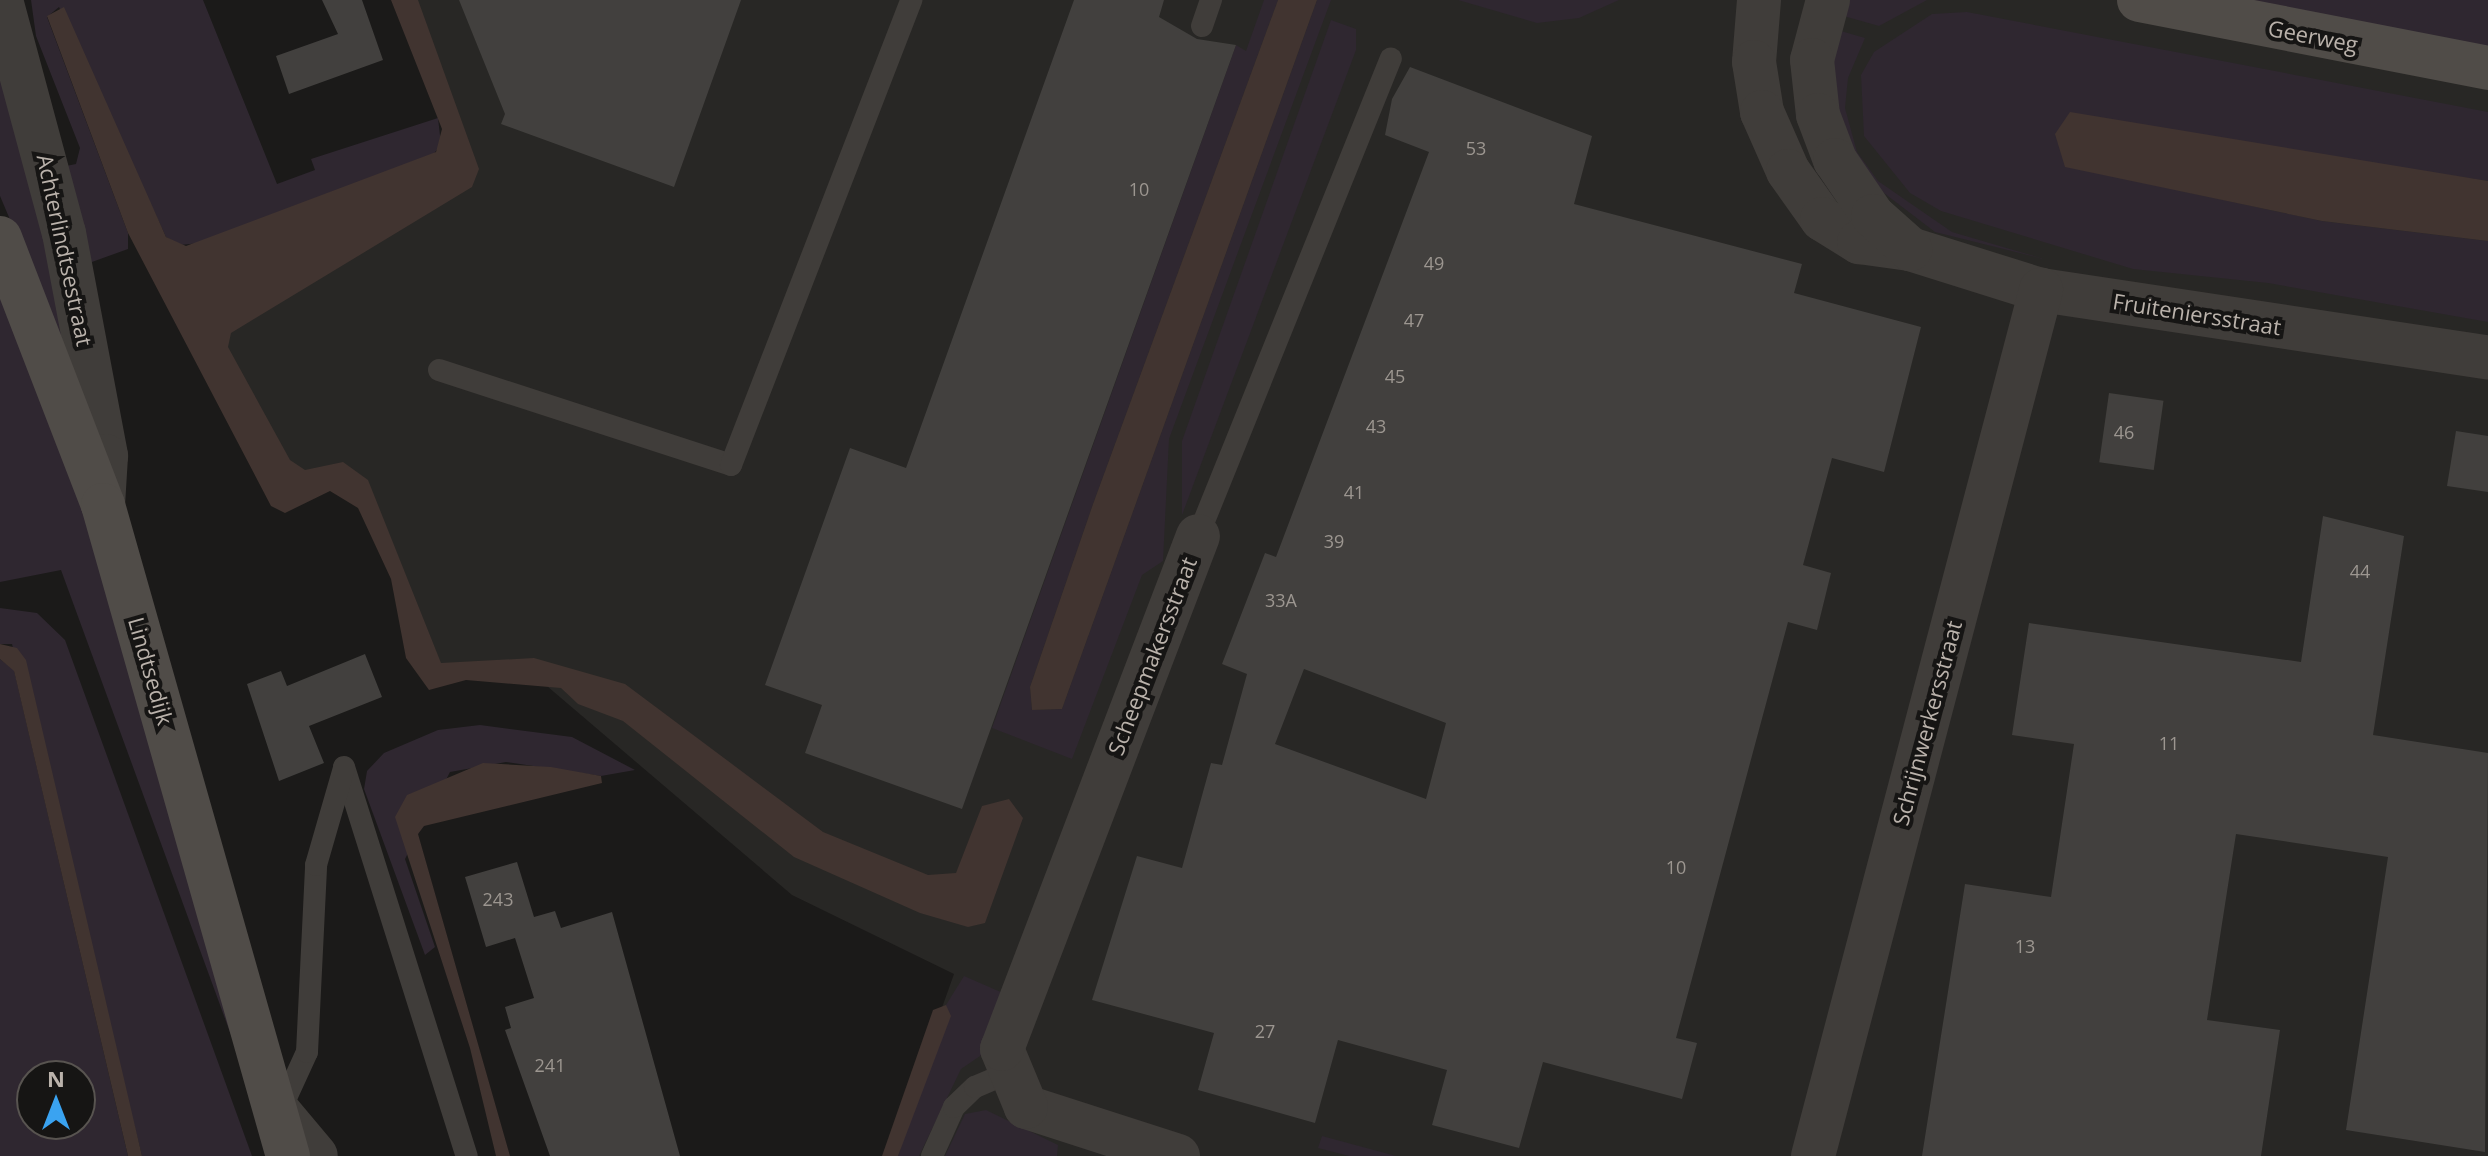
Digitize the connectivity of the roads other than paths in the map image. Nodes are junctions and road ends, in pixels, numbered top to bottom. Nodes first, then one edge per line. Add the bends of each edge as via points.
1 (1, 0) edge
2 (911, 0) edge
3 (1211, 0) edge
4 (1759, 0) edge
5 (1828, 0) edge
6 (2139, 0) edge
7 (1202, 26) dead end
8 (1391, 58) dead end
9 (2488, 68) edge
10 (0, 238) edge
11 (1910, 249) junction
12 (2041, 290) junction
13 (2488, 358) edge
14 (439, 370) dead end
15 (103, 505) junction
16 (1198, 536) joint
17 (1008, 1073) junction
18 (279, 1112) junction
19 (288, 1156) edge
20 (316, 1156) edge
21 (467, 1156) edge
22 (932, 1156) edge
23 (1178, 1156) edge
24 (1813, 1156) edge

1 - 15 street, Achterlindtsestraat via 64,233 106,456
2 - 14 lane via 731,465
3 - 7 lane
4 - 11 street, Fruiteniersstraat via 1754,62 1760,99 1788,171 1822,219 1859,242
5 - 11 street, Fruiteniersstraat via 1812,60 1818,115 1835,160 1873,216
6 - 9 street, Geerweg
8 - 16 lane, Scheepmakersstraat
10 - 15 street, Lindtsedijk
11 - 12 street, Fruiteniersstraat
12 - 13 street, Fruiteniersstraat
12 - 24 street, Schrijnwerkersstraat
15 - 18 street, Lindtsedijk
16 - 17 street, Scheepmakersstraat via 1021,992 1002,1049
17 - 22 lane via 975,1087 954,1107
17 - 23 street, Scheepmakersstraat via 1026,1107
18 - 19 street, Lindtsedijk
18 - 20 street, Lindtsedijk
18 - 21 lane via 307,1052 316,865 344,767

